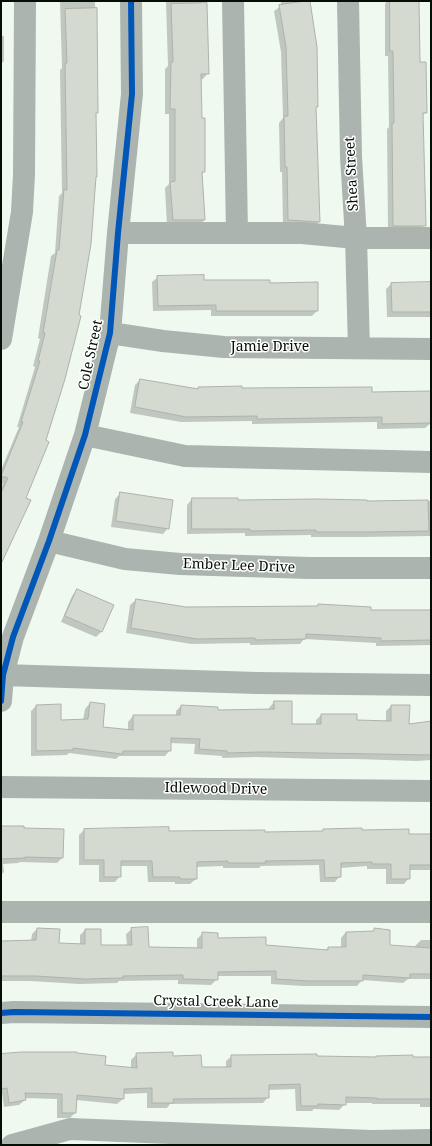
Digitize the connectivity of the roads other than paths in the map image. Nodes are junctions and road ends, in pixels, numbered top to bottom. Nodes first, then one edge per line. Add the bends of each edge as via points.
1 (25, 1) edge
2 (131, 1) edge
3 (233, 1) edge
4 (348, 1) edge
5 (118, 233) junction
6 (237, 234) junction
7 (356, 238) junction
8 (431, 238) edge
9 (110, 333) junction
10 (1, 339) edge
11 (359, 348) junction
12 (431, 349) edge
13 (85, 435) junction
14 (431, 462) edge
15 (49, 541) junction
16 (431, 568) edge
17 (3, 675) junction
18 (431, 685) edge
19 (1, 701) edge
20 (1, 783) edge
21 (1, 787) edge
22 (431, 791) edge
23 (1, 912) edge
24 (431, 912) edge
25 (1, 1013) edge
26 (431, 1017) edge
27 (431, 1140) edge
28 (12, 1145) edge

1 - 10 street via 22,212
2 - 5 street, Cole Street via 132,94
3 - 6 street
4 - 7 street, Shea Street via 351,157
5 - 6 street
5 - 9 street, Cole Street
6 - 7 street via 302,233
7 - 8 street
7 - 11 street, Shea Street
9 - 11 street, Jamie Drive via 224,347
9 - 13 street, Cole Street
11 - 12 street, Jamie Drive
13 - 14 street via 185,456
13 - 15 street, Cole Street
15 - 16 street, Ember Lee Drive via 125,559 180,564
15 - 17 street, Cole Street via 13,637
17 - 18 street via 257,683
17 - 19 street, Cole Street
20 - 21 street
21 - 22 street, Idlewood Drive
23 - 24 street
25 - 26 street, Crystal Creek Lane
27 - 28 street via 371,1141 70,1130

